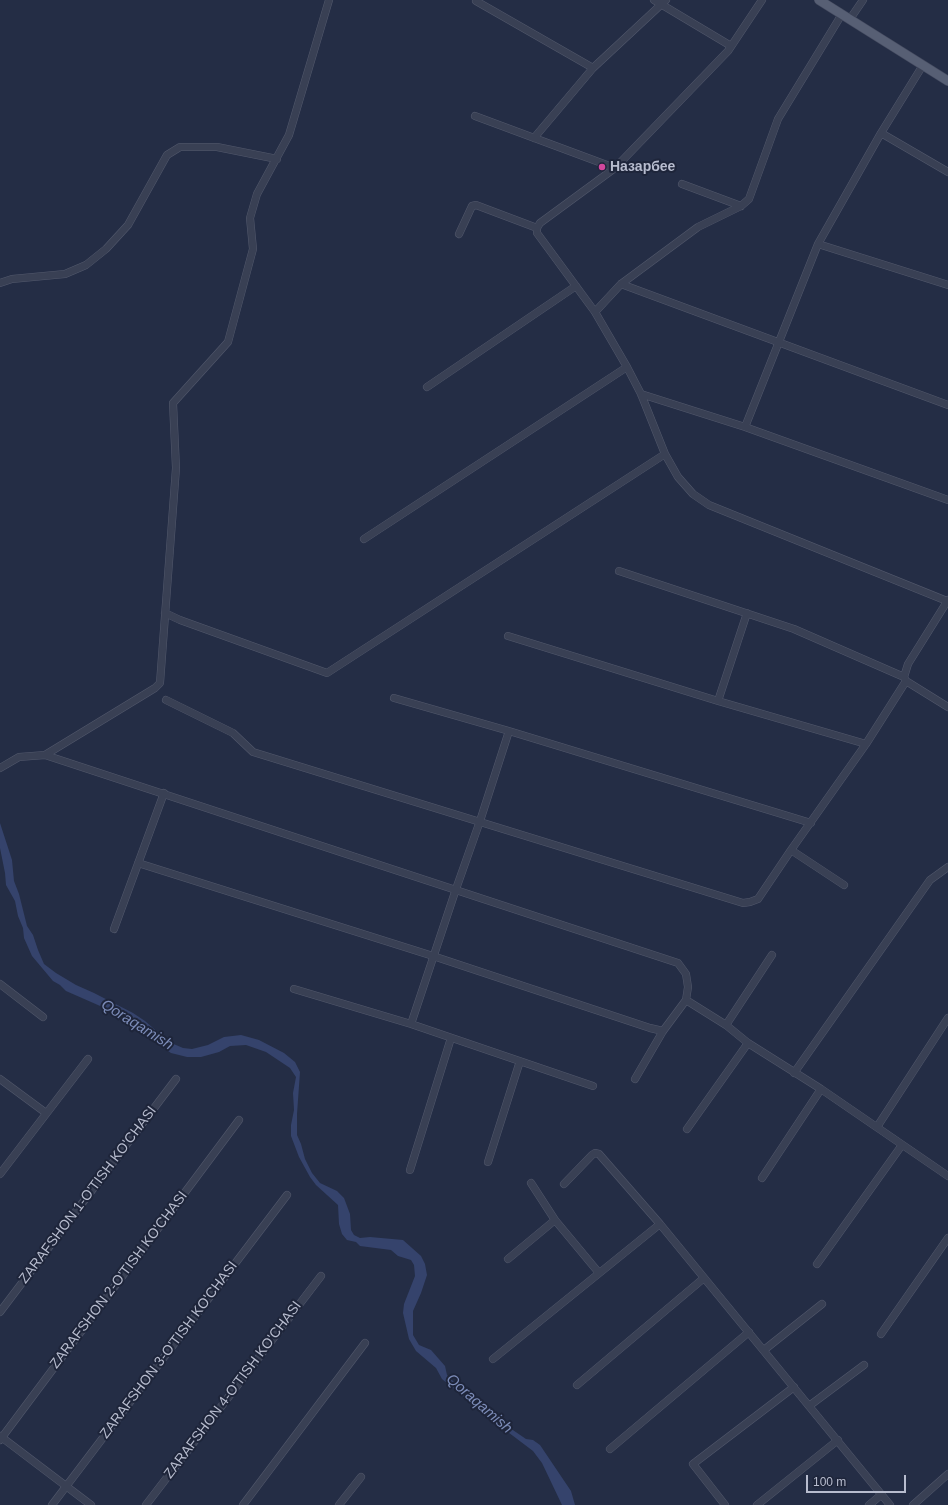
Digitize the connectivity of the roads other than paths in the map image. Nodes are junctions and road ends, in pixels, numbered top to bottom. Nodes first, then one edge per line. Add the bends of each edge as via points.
1 (329, 0) edge
2 (654, 0) edge
3 (762, 0) edge
4 (819, 0) edge
5 (863, 0) edge
6 (476, 1) edge
7 (664, 2) edge
8 (846, 17) junction
9 (732, 46) junction
10 (923, 65) junction
11 (593, 68) junction
12 (948, 81) edge
13 (475, 116) dead end
14 (881, 133) junction
15 (534, 138) junction
16 (277, 159) junction
17 (615, 168) junction
18 (948, 172) edge
19 (682, 184) dead end
20 (741, 206) junction
21 (537, 228) junction
22 (460, 234) dead end
23 (818, 244) junction
24 (0, 283) edge
25 (621, 284) junction
26 (948, 285) edge
27 (576, 286) junction
28 (596, 312) junction
29 (780, 343) junction
30 (627, 366) junction
31 (427, 387) dead end
32 (641, 394) junction
33 (948, 405) edge
34 (745, 427) junction
35 (665, 454) junction
36 (948, 500) edge
37 (364, 539) dead end
38 (619, 571) dead end
39 (948, 600) edge
40 (165, 613) junction
41 (747, 613) junction
42 (508, 636) dead end
43 (905, 679) junction
44 (394, 698) dead end
45 (166, 700) dead end
46 (718, 701) junction
47 (948, 707) edge
48 (509, 731) junction
49 (866, 744) junction
50 (45, 755) junction
51 (0, 768) edge
52 (164, 793) junction
53 (480, 821) junction
54 (811, 823) junction
55 (791, 850) junction
56 (138, 863) junction
57 (948, 867) edge
58 (844, 885) dead end
59 (456, 889) junction
60 (114, 929) dead end
61 (772, 955) dead end
62 (433, 956) junction
63 (0, 984) edge
64 (294, 989) dead end
65 (686, 1000) junction
66 (43, 1017) dead end
67 (948, 1018) edge
68 (412, 1024) junction
69 (726, 1025) junction
70 (663, 1031) junction
71 (452, 1038) junction
72 (748, 1043) junction
73 (88, 1059) dead end
74 (520, 1061) junction
75 (794, 1073) junction
76 (176, 1078) dead end
77 (0, 1079) edge
78 (635, 1079) dead end
79 (593, 1086) dead end
80 (821, 1089) junction
81 (46, 1113) junction
82 (239, 1120) dead end
83 (877, 1127) junction
84 (687, 1129) dead end
85 (902, 1145) junction
86 (488, 1162) dead end
87 (410, 1170) dead end
88 (0, 1174) edge
89 (948, 1176) edge
90 (762, 1178) dead end
91 (531, 1183) dead end
92 (564, 1184) dead end
93 (287, 1195) dead end
94 (555, 1220) junction
95 (660, 1224) junction
96 (948, 1238) edge
97 (508, 1259) dead end
98 (817, 1264) dead end
99 (599, 1273) junction
100 (321, 1276) dead end
101 (704, 1278) junction
102 (822, 1304) dead end
103 (0, 1312) edge
104 (749, 1332) junction
105 (881, 1334) dead end
106 (365, 1343) dead end
107 (764, 1350) junction
108 (493, 1359) dead end
109 (864, 1365) dead end
110 (577, 1385) dead end
111 (794, 1387) junction
112 (810, 1406) junction
113 (1, 1437) edge
114 (838, 1440) junction
115 (610, 1450) dead end
116 (948, 1474) edge
117 (361, 1477) dead end
118 (66, 1486) junction
119 (881, 1495) junction
120 (52, 1505) edge
121 (91, 1505) edge
122 (146, 1505) edge
123 (243, 1505) edge
124 (339, 1505) edge
125 (725, 1505) edge
126 (757, 1505) edge
127 (869, 1505) edge
128 (890, 1505) edge
129 (913, 1505) edge

1 - 16 street via 289,135
2 - 7 street
3 - 9 street
4 - 8 main road
5 - 8 street
6 - 11 street
7 - 9 street
7 - 11 street
8 - 10 main road
8 - 20 street via 778,119 749,199
9 - 17 street
10 - 12 main road
10 - 14 street
11 - 15 street
13 - 15 street
14 - 18 street
14 - 23 street
15 - 17 street
16 - 24 street via 217,146 180,147 167,155 128,226 86,265 65,274 12,279
16 - 40 street via 257,194 250,218 253,249 228,342 173,403 176,468
17 - 21 street via 540,223
19 - 20 street
20 - 25 street via 698,227
21 - 22 street via 476,205 472,206
21 - 27 street via 537,233
23 - 26 street
23 - 29 street
25 - 28 street
25 - 29 street
27 - 28 street
27 - 31 street
28 - 30 street
29 - 33 street
29 - 34 street
30 - 32 street
30 - 37 street
32 - 34 street
32 - 35 street
34 - 36 street
35 - 39 street via 678,477 693,494 709,505
35 - 40 street via 327,673
38 - 41 street
39 - 43 street via 908,664
40 - 50 street via 160,683
41 - 43 street via 794,629
41 - 46 street
42 - 46 street
43 - 47 street
43 - 49 street
44 - 48 street
45 - 53 street via 233,733 253,752
46 - 49 street
48 - 53 street
48 - 54 street
49 - 54 street
50 - 51 street via 20,757
50 - 52 street
52 - 56 street
52 - 59 street
53 - 55 street via 743,903 758,899
53 - 59 street
54 - 55 street
55 - 58 street
56 - 60 street
56 - 62 street
57 - 75 street via 930,880
59 - 62 street
59 - 65 street via 678,963 686,974
61 - 69 street
62 - 68 street
62 - 70 street
63 - 66 street
64 - 68 street
65 - 69 street
65 - 70 street
67 - 83 street
68 - 71 street
69 - 72 street
70 - 78 street
71 - 74 street
71 - 87 street
72 - 75 street
72 - 84 street
73 - 81 street
74 - 79 street
74 - 86 street
75 - 80 street
76 - 103 street, ZARAFSHON 1-O'TISH KO'CHASI
77 - 81 street
80 - 83 street
80 - 90 street
81 - 88 street
82 - 113 street, ZARAFSHON 2-O'TISH KO'CHASI
83 - 85 street
85 - 89 street
85 - 98 street
91 - 94 street
92 - 95 street via 592,1154 599,1154
93 - 118 street, ZARAFSHON 3-O'TISH KO'CHASI
94 - 97 street
94 - 99 street
95 - 99 street
95 - 101 street
96 - 105 street
99 - 108 street
100 - 122 street, ZARAFSHON 4-O'TISH KO'CHASI
101 - 104 street
101 - 110 street
102 - 107 street
104 - 107 street
104 - 115 street
106 - 123 street
107 - 111 street
109 - 112 street
111 - 112 street
111 - 125 street via 693,1464
112 - 114 street
113 - 118 street
114 - 119 street
114 - 126 street
116 - 129 street
117 - 124 street
118 - 120 street, ZARAFSHON 3-O'TISH KO'CHASI
118 - 121 street
119 - 127 street
119 - 128 street

